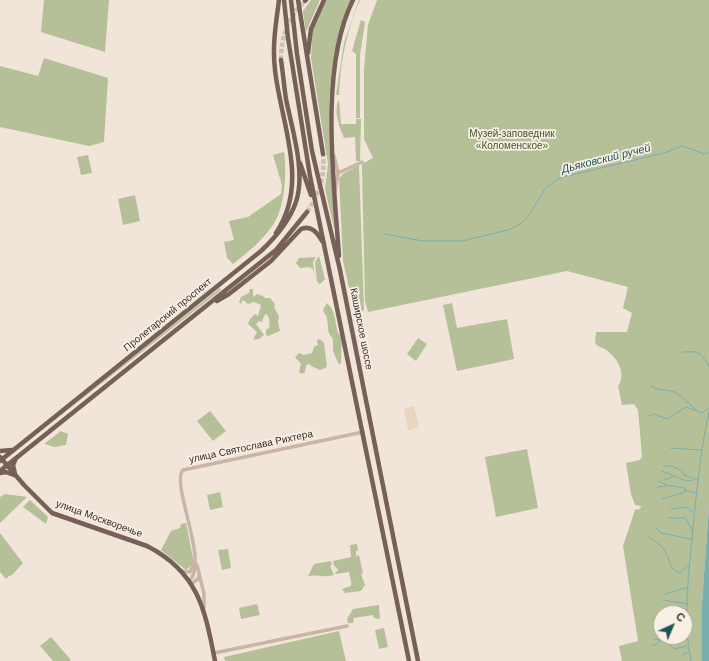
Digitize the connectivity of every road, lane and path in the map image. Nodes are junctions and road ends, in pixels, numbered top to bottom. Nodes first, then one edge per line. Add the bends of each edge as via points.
1 (279, 0) edge
2 (284, 0) edge
3 (291, 0) edge
4 (298, 0) edge
5 (324, 0) edge
6 (352, 0) edge
7 (282, 60) tunnel mouth
8 (307, 61) junction
9 (297, 154) junction
10 (322, 154) tunnel mouth
11 (334, 156) junction
12 (362, 162) dead end
13 (338, 172) junction
14 (335, 191) junction
15 (307, 212) tunnel mouth
16 (317, 212) junction
17 (269, 244) junction
18 (325, 248) junction
19 (340, 270) junction
20 (207, 307) junction
21 (363, 432) junction
22 (15, 449) junction
23 (0, 451) edge
24 (20, 454) junction
25 (1, 459) edge
26 (7, 465) junction
27 (0, 472) edge
28 (15, 476) junction
29 (195, 556) junction
30 (180, 571) junction
31 (200, 573) junction
32 (190, 583) junction
33 (204, 608) junction
34 (347, 626) dead end
35 (214, 653) junction
36 (216, 661) edge
37 (409, 661) edge
38 (418, 661) edge

1 - 17 main road via 274,35 274,61 292,162 292,186 286,213
2 - 16 main road, Каширское шоссе via 296,95
3 - 19 main road, Каширское шоссе via 312,151
4 - 8 main road
5 - 8 main road via 311,29
6 - 11 main road via 343,29 332,87
7 - 9 main road
8 - 10 main road
9 - 16 main road
9 - 17 main road, Пролетарский проспект via 299,176 296,202 285,226
11 - 13 street
11 - 14 main road
12 - 13 street
13 - 14 street
14 - 19 main road
15 - 20 main road, Пролетарский проспект via 276,250
16 - 18 main road, Каширское шоссе
17 - 22 main road, Пролетарский проспект
18 - 20 main road via 316,232 304,228 271,261 229,294
18 - 21 main road, Каширское шоссе
19 - 38 main road, Каширское шоссе
20 - 24 main road, Пролетарский проспект
21 - 29 street, улица Святослава Рихтера via 183,470 179,478
21 - 37 main road, Каширское шоссе
22 - 23 main road
22 - 25 main road, Пролетарский проспект
24 - 26 main road, Пролетарский проспект
24 - 28 main road via 14,465
25 - 26 main road, улица Москворечье
26 - 27 main road, Пролетарский проспект
26 - 28 main road, улица Москворечье
27 - 28 main road
28 - 30 main road, улица Москворечье via 52,513 147,546 159,552
29 - 30 street via 192,570
29 - 31 street
29 - 32 street via 196,571
30 - 32 main road, улица Москворечье
31 - 32 street via 198,579
31 - 33 street
32 - 33 main road, улица Москворечье
33 - 35 main road, улица Москворечье
34 - 35 street
35 - 36 main road, улица Москворечье

